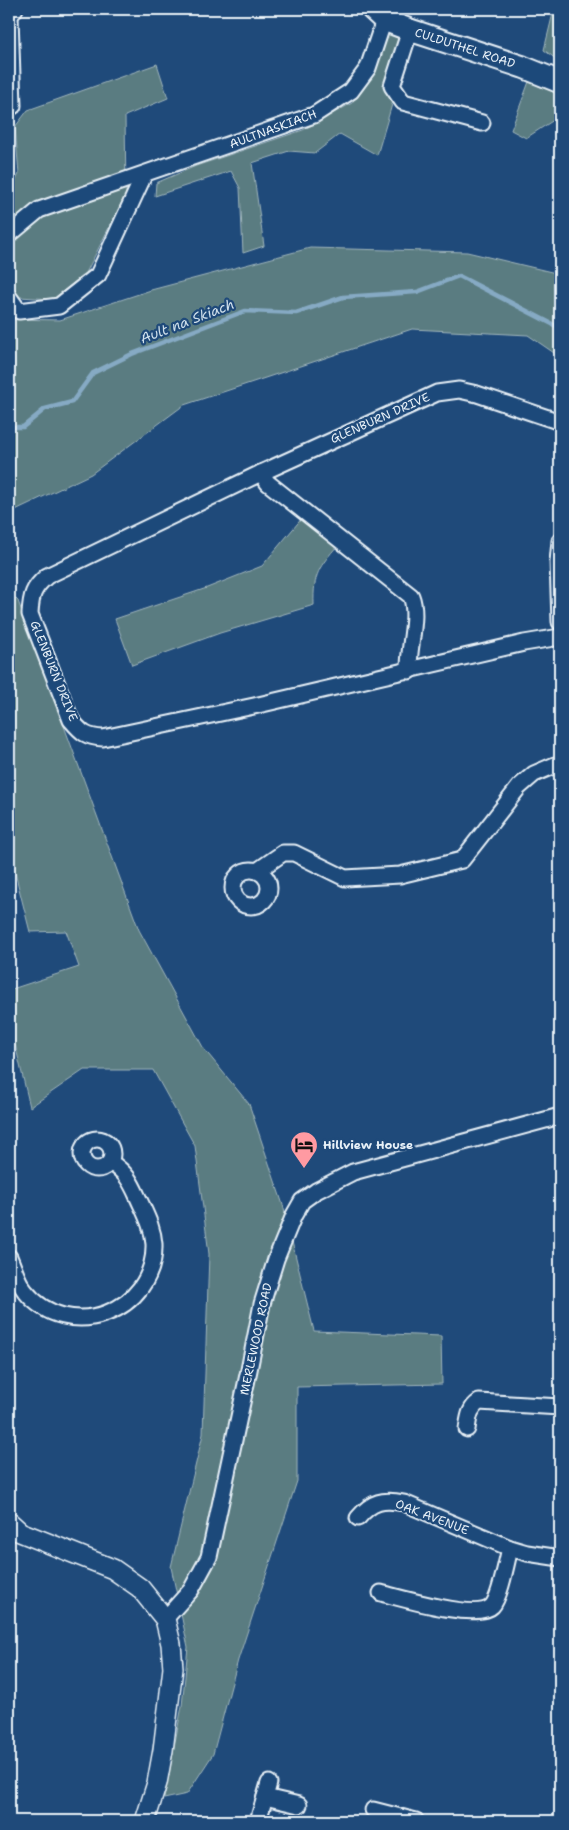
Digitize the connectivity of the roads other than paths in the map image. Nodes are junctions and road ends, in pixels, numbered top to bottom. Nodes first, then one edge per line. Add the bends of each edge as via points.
1 (15, 9) edge
2 (378, 14) edge
3 (410, 30) junction
4 (560, 82) edge
5 (14, 106) dead end
6 (482, 123) dead end
7 (144, 175) junction
8 (9, 235) edge
9 (9, 297) edge
10 (560, 422) edge
11 (261, 473) junction
12 (560, 541) edge
13 (560, 622) edge
14 (560, 637) edge
15 (409, 671) junction
16 (560, 764) edge
17 (257, 871) dead end
18 (560, 1116) edge
19 (110, 1162) dead end
20 (9, 1257) edge
21 (560, 1407) edge
22 (467, 1429) dead end
23 (358, 1518) dead end
24 (9, 1522) edge
25 (510, 1548) junction
26 (560, 1558) edge
27 (380, 1594) dead end
28 (165, 1619) junction
29 (299, 1805) dead end
30 (382, 1815) edge
31 (145, 1821) edge
32 (258, 1821) edge
33 (416, 1821) edge

1 - 5 street via 10,16
2 - 3 main road, CULDUTHEL ROAD
2 - 7 street, AULTNASKIACH via 368,68 351,91 314,115
3 - 4 main road, CULDUTHEL ROAD
3 - 6 street via 392,86 403,102
7 - 8 street, AULTNASKIACH via 39,210
7 - 9 street via 98,275 59,306 19,311
10 - 11 street, GLENBURN DRIVE via 477,394 459,390 438,393
11 - 15 street via 268,483 411,596 414,609
11 - 15 street, GLENBURN DRIVE via 48,576 37,585 31,599 30,614 71,720 90,737 103,738
12 - 13 street
14 - 15 street, GLENBURN DRIVE
16 - 17 street via 534,774 519,787 462,860 400,875 346,878 294,853 283,853
18 - 28 street, MERLEWOOD ROAD via 353,1172 302,1202 276,1259 262,1304 209,1557 191,1590
19 - 20 street via 129,1177 152,1229 154,1244 150,1271 144,1284 129,1299 113,1312 91,1318 67,1318 32,1298
21 - 22 street via 479,1402 472,1407
23 - 25 street, OAK AVENUE via 367,1507 378,1502 404,1503
24 - 28 street via 20,1532 112,1569 140,1588
25 - 26 street, OAK AVENUE
25 - 27 street via 494,1605 487,1610 464,1612
28 - 31 street via 173,1668 157,1783
29 - 32 street via 268,1790
30 - 33 street

